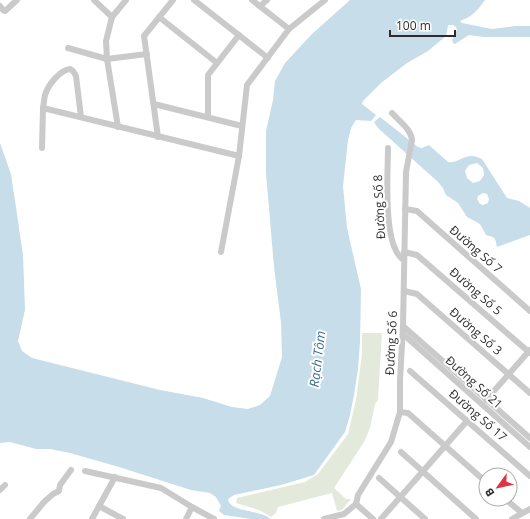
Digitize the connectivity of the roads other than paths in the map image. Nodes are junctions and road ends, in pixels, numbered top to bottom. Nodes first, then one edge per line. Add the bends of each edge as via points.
1 (17, 0) edge
2 (94, 0) edge
3 (126, 0) edge
4 (173, 0) edge
5 (194, 0) edge
6 (252, 0) edge
7 (267, 0) edge
8 (325, 0) edge
9 (0, 6) edge
10 (260, 6) junction
11 (112, 17) junction
12 (159, 17) junction
13 (289, 29) junction
14 (239, 35) junction
15 (68, 48) dead end
16 (147, 54) junction
17 (268, 58) junction
18 (107, 59) junction
19 (217, 63) junction
20 (154, 104) junction
21 (43, 108) junction
22 (392, 113) dead end
23 (208, 117) junction
24 (81, 118) junction
25 (242, 126) junction
26 (118, 127) junction
27 (158, 137) junction
28 (42, 148) dead end
29 (388, 148) dead end
30 (239, 156) junction
31 (405, 209) junction
32 (221, 252) dead end
33 (404, 252) junction
34 (404, 260) junction
35 (404, 291) junction
36 (530, 310) edge
37 (404, 326) junction
38 (403, 334) junction
39 (530, 351) edge
40 (410, 371) dead end
41 (508, 374) junction
42 (530, 393) edge
43 (486, 400) junction
44 (400, 412) junction
45 (467, 421) junction
46 (530, 438) edge
47 (446, 446) junction
48 (530, 447) edge
49 (401, 452) dead end
50 (71, 470) dead end
51 (85, 471) dead end
52 (423, 472) junction
53 (478, 475) edge
54 (530, 476) edge
55 (114, 477) junction
56 (379, 478) dead end
57 (5, 485) dead end
58 (0, 490) edge
59 (400, 497) junction
60 (356, 504) junction
61 (99, 506) junction
62 (192, 507) junction
63 (526, 511) edge
64 (343, 517) edge
65 (530, 517) edge
66 (30, 519) edge
67 (92, 519) edge
68 (123, 519) edge
69 (186, 519) edge
70 (214, 519) edge
71 (324, 519) edge
72 (373, 519) edge
73 (381, 519) edge
74 (425, 519) edge
75 (476, 519) edge
76 (512, 519) edge

1 - 9 street via 5,11
2 - 11 street
3 - 11 street
4 - 12 street
5 - 14 street
6 - 10 street
7 - 10 street
8 - 13 street
10 - 13 street
11 - 18 street via 106,41
12 - 16 street via 144,36
12 - 19 street
13 - 17 street
14 - 17 street
14 - 19 street
15 - 18 street
16 - 18 street
16 - 20 street
17 - 25 street via 247,85
18 - 26 street
19 - 23 street via 208,75
20 - 23 street
20 - 27 street
21 - 24 street
21 - 24 street via 48,89 62,72 70,69 76,76
21 - 28 street
22 - 31 street, Đường Số 6 via 408,130 412,140 406,172
23 - 25 street
24 - 26 street
25 - 30 street
26 - 27 street
27 - 30 street
29 - 34 street, Đường Số 8 via 387,196 390,234 393,248
30 - 32 street
31 - 33 street, Đường Số 6
31 - 36 street, Đường Số 7 via 417,211
33 - 34 street, Đường Số 6
33 - 39 street, Đường Số 5 via 417,255
34 - 35 street, Đường Số 6
35 - 37 street, Đường Số 6
35 - 41 street, Đường Số 3 via 417,294
37 - 38 street, Đường Số 6
37 - 43 street, Đường Số 21
38 - 44 street, Đường Số 6
38 - 48 street, Đường Số 21
39 - 41 street
40 - 45 street, Đường Số 17
41 - 42 street, Đường Số 3
41 - 43 street
43 - 46 street, Đường Số 21
44 - 47 street via 408,413
44 - 60 street, Đường Số 6 via 391,442 358,495
45 - 47 street
45 - 54 street, Đường Số 17
47 - 52 street
47 - 53 street
49 - 52 street
50 - 66 street via 60,485 60,491 44,502
51 - 55 street
52 - 59 street
52 - 75 street
55 - 61 street
55 - 62 street via 161,488
56 - 59 street
57 - 58 street
59 - 73 street
59 - 74 street
60 - 64 street
60 - 72 street
61 - 67 street
61 - 68 street
62 - 69 street
62 - 70 street
63 - 65 street
63 - 76 street
64 - 71 street

